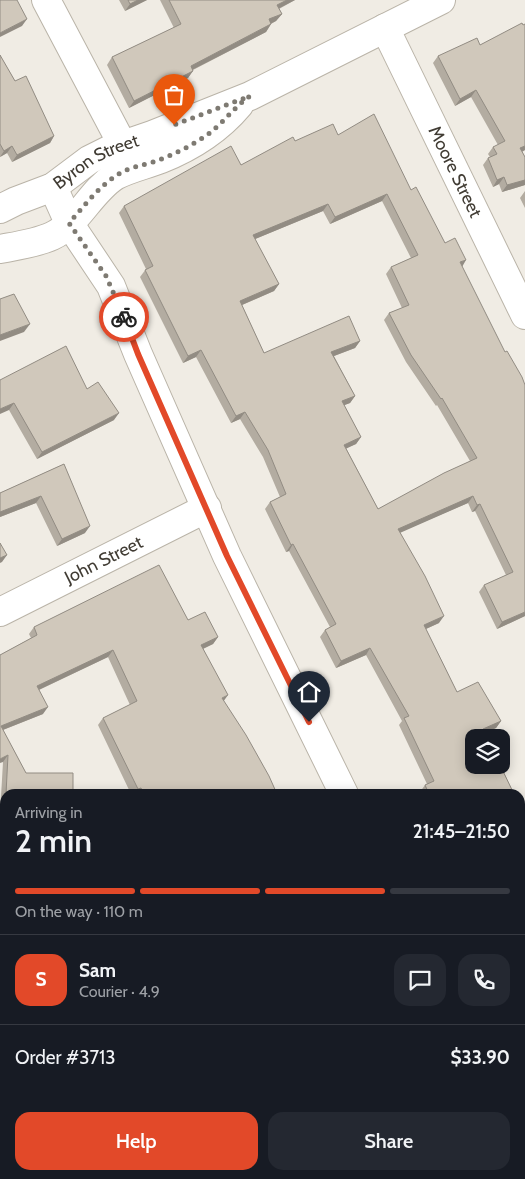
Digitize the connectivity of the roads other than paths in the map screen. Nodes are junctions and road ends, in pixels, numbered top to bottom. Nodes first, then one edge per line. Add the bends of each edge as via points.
1 (46, 0) edge
2 (441, 0) edge
3 (385, 28) junction
4 (128, 156) junction
5 (53, 187) junction
6 (0, 209) edge
7 (69, 223) junction
8 (0, 250) edge
9 (525, 315) edge
10 (207, 508) junction
11 (0, 612) edge
12 (342, 789) edge

1 - 4 street
2 - 3 street, Byron Street
3 - 4 street, Byron Street via 250,96 204,136 163,158
3 - 9 street, Moore Street
4 - 5 street, Byron Street via 94,157
4 - 7 street, Byron Street via 125,171 107,182
5 - 6 street, Byron Street
5 - 7 street
7 - 8 street, Byron Street via 52,236
7 - 10 street via 111,286
10 - 11 street, John Street
10 - 12 street via 238,580

